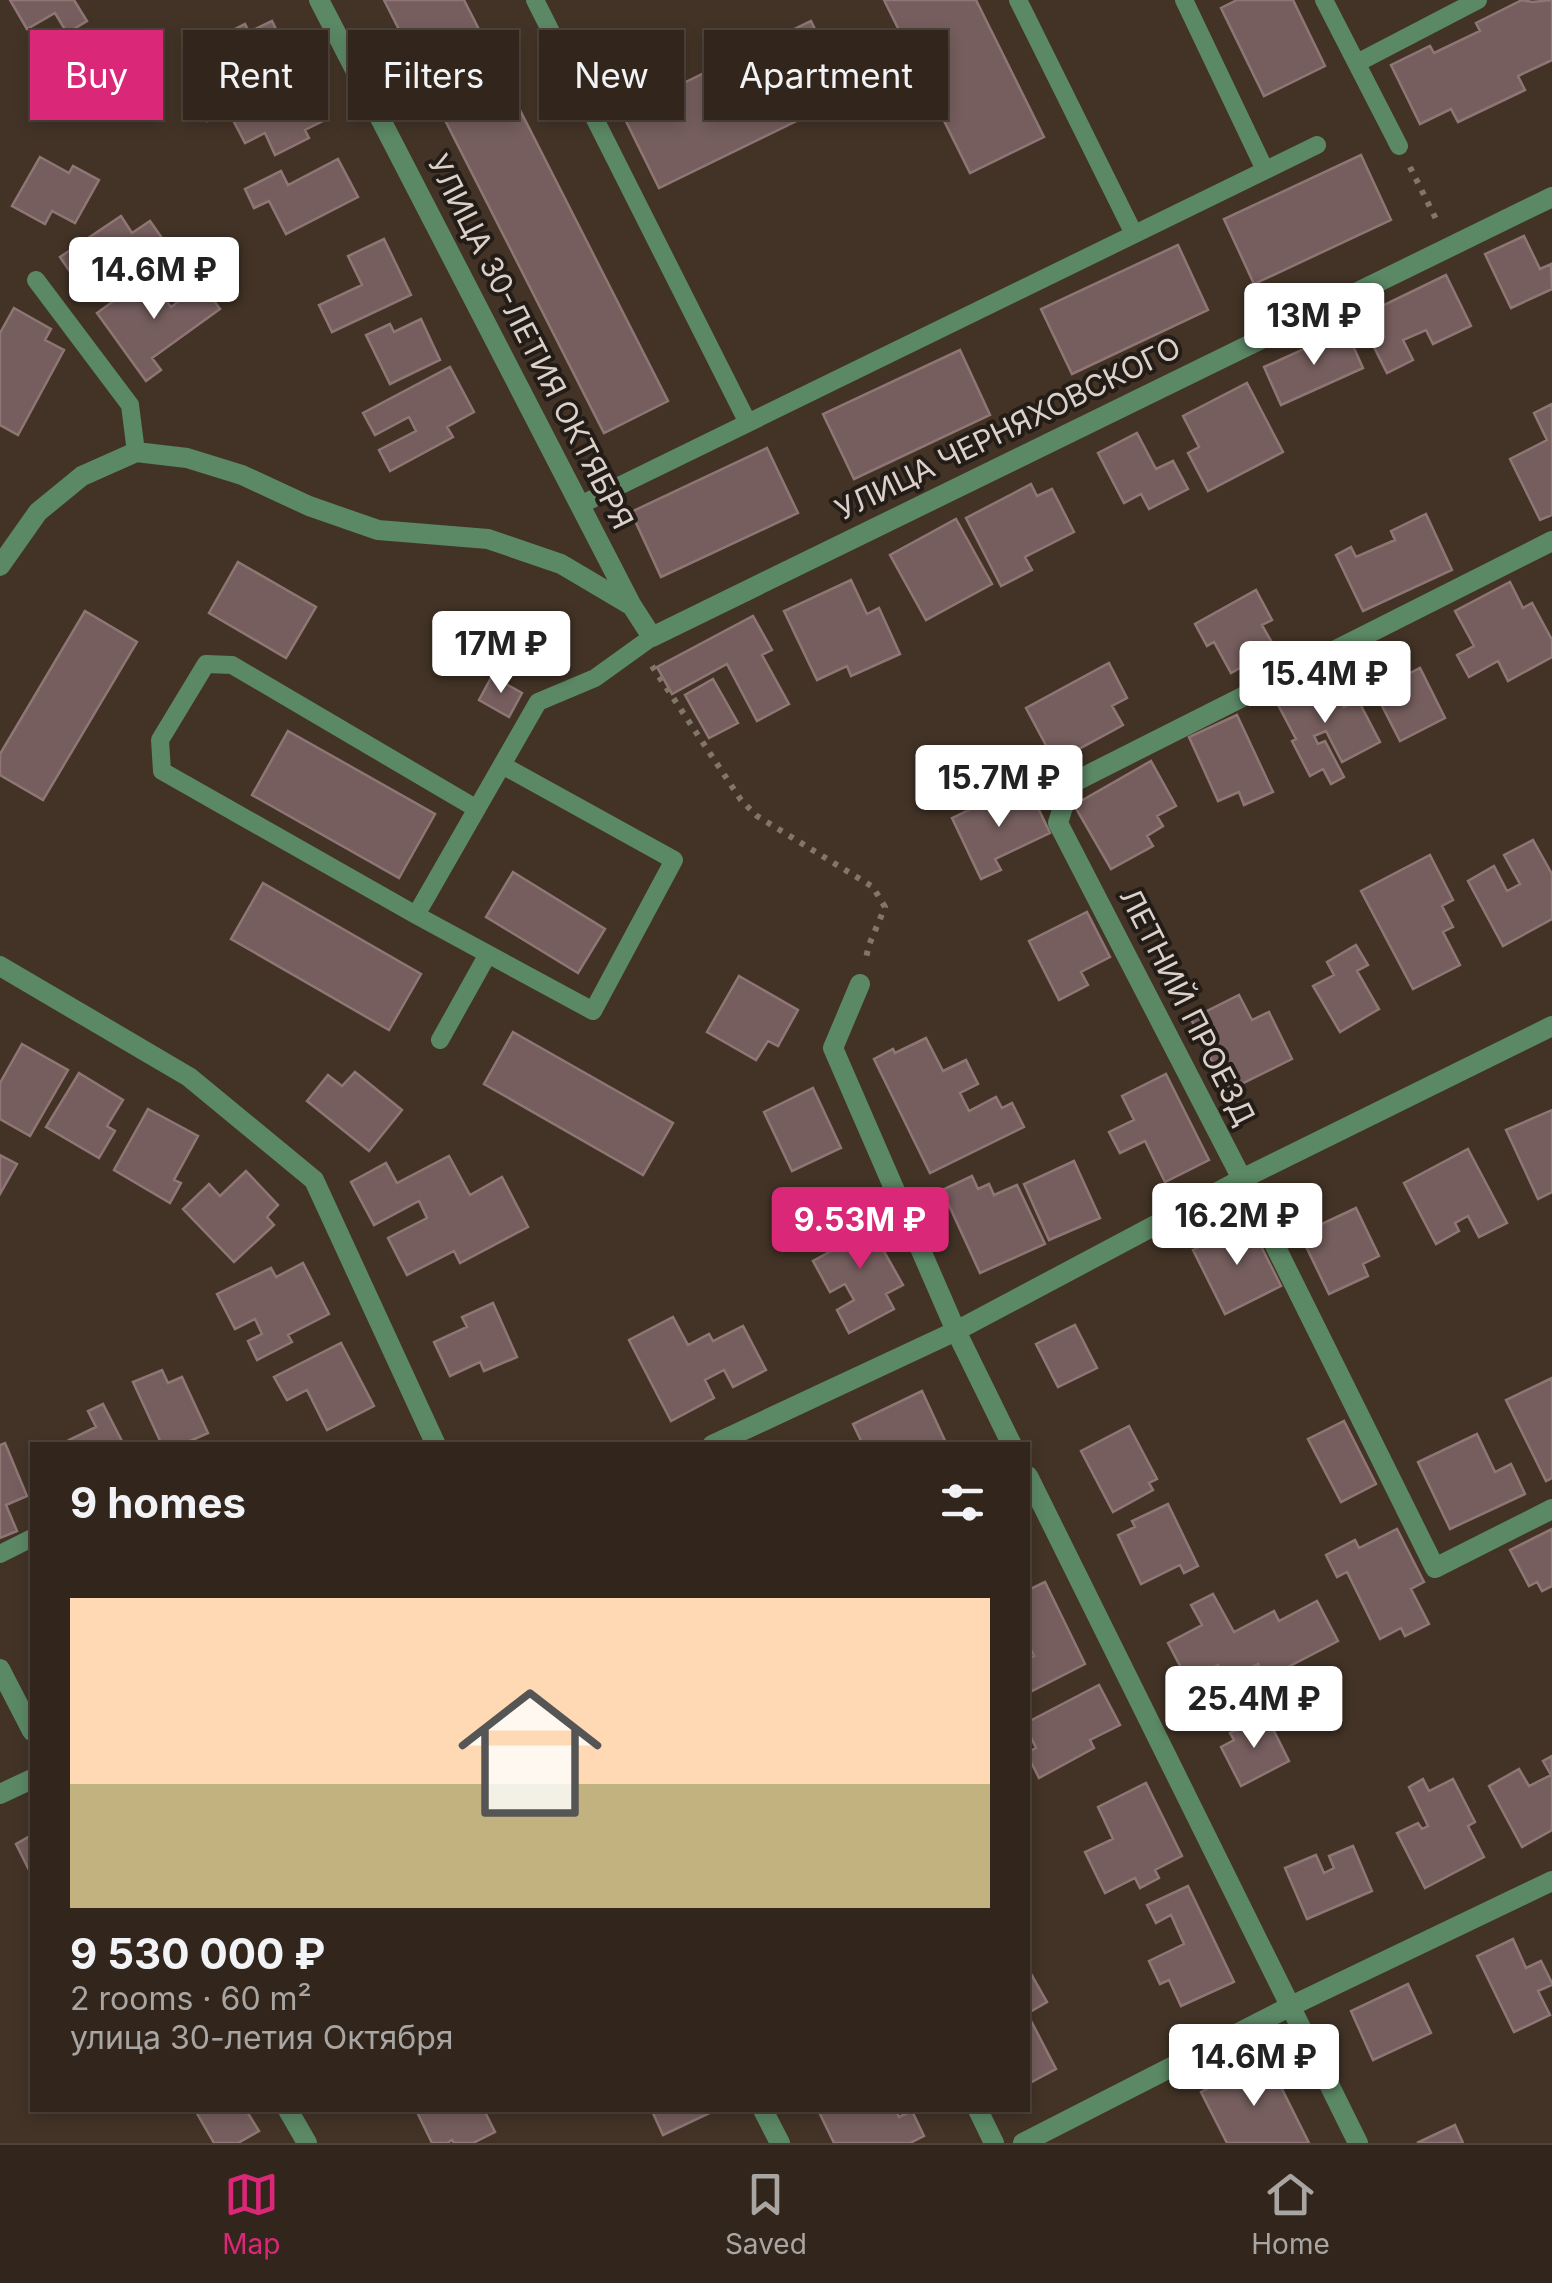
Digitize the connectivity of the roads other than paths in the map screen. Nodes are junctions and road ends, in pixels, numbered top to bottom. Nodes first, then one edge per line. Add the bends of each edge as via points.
1 (319, 0) edge
2 (535, 0) edge
3 (1018, 0) edge
4 (1184, 0) edge
5 (1324, 0) edge
6 (1478, 0) edge
7 (1357, 63) junction
8 (1316, 145) dead end
9 (1399, 146) road end
10 (1265, 170) junction
11 (1552, 196) edge
12 (1134, 234) junction
13 (36, 280) dead end
14 (748, 423) junction
15 (136, 452) junction
16 (580, 506) junction
17 (1552, 540) edge
18 (1, 561) edge
19 (632, 606) junction
20 (652, 636) junction
21 (502, 766) junction
22 (477, 810) junction
23 (416, 916) junction
24 (488, 954) junction
25 (0, 966) edge
26 (860, 984) road end
27 (1552, 1026) edge
28 (440, 1040) dead end
29 (1242, 1180) junction
30 (956, 1331) junction
31 (435, 1442) edge
32 (718, 1442) edge
33 (1011, 1442) edge
34 (1030, 1480) edge
35 (1552, 1509) edge
36 (30, 1539) edge
37 (0, 1554) edge
38 (0, 1669) edge
39 (30, 1728) edge
40 (30, 1780) edge
41 (0, 1794) edge
42 (1552, 1882) edge
43 (1289, 2007) junction
44 (289, 2112) edge
45 (764, 2112) edge
46 (979, 2112) edge
47 (308, 2143) edge
48 (780, 2143) edge
49 (994, 2143) edge
50 (1023, 2143) edge
51 (1358, 2143) edge

1 - 16 street, УЛИЦА 30-ЛЕТИЯ ОКТЯБРЯ
2 - 14 lane
3 - 12 lane
4 - 10 lane
5 - 7 lane
6 - 7 lane
7 - 9 lane
8 - 10 lane
10 - 12 lane
11 - 20 street, УЛИЦА ЧЕРНЯХОВСКОГО
12 - 14 lane
13 - 15 lane via 130,405
14 - 16 lane
15 - 18 street via 82,476 38,512
15 - 19 street, УЛИЦА 30-ЛЕТИЯ ОКТЯБРЯ via 242,475 378,530 488,539 561,564
16 - 19 street, УЛИЦА 30-ЛЕТИЯ ОКТЯБРЯ
17 - 29 street, ЛЕТНИЙ ПРОЕЗД via 1070,784 1058,824
19 - 20 street, УЛИЦА 30-ЛЕТИЯ ОКТЯБРЯ
20 - 21 lane via 595,678 538,702
21 - 22 lane
21 - 24 lane via 674,860 593,1011
22 - 23 lane
22 - 23 lane via 232,665 206,664 160,740 162,771
23 - 24 lane
24 - 28 lane
25 - 31 street via 188,1076 314,1180
26 - 30 street via 833,1048
27 - 29 street
29 - 30 street
29 - 35 street, ЛЕТНИЙ ПРОЕЗД via 1435,1568
30 - 32 street
30 - 33 street
34 - 43 street
36 - 37 lane
38 - 39 street
40 - 41 street
42 - 43 street
43 - 50 street
43 - 51 street
44 - 47 street
45 - 48 street
46 - 49 street

